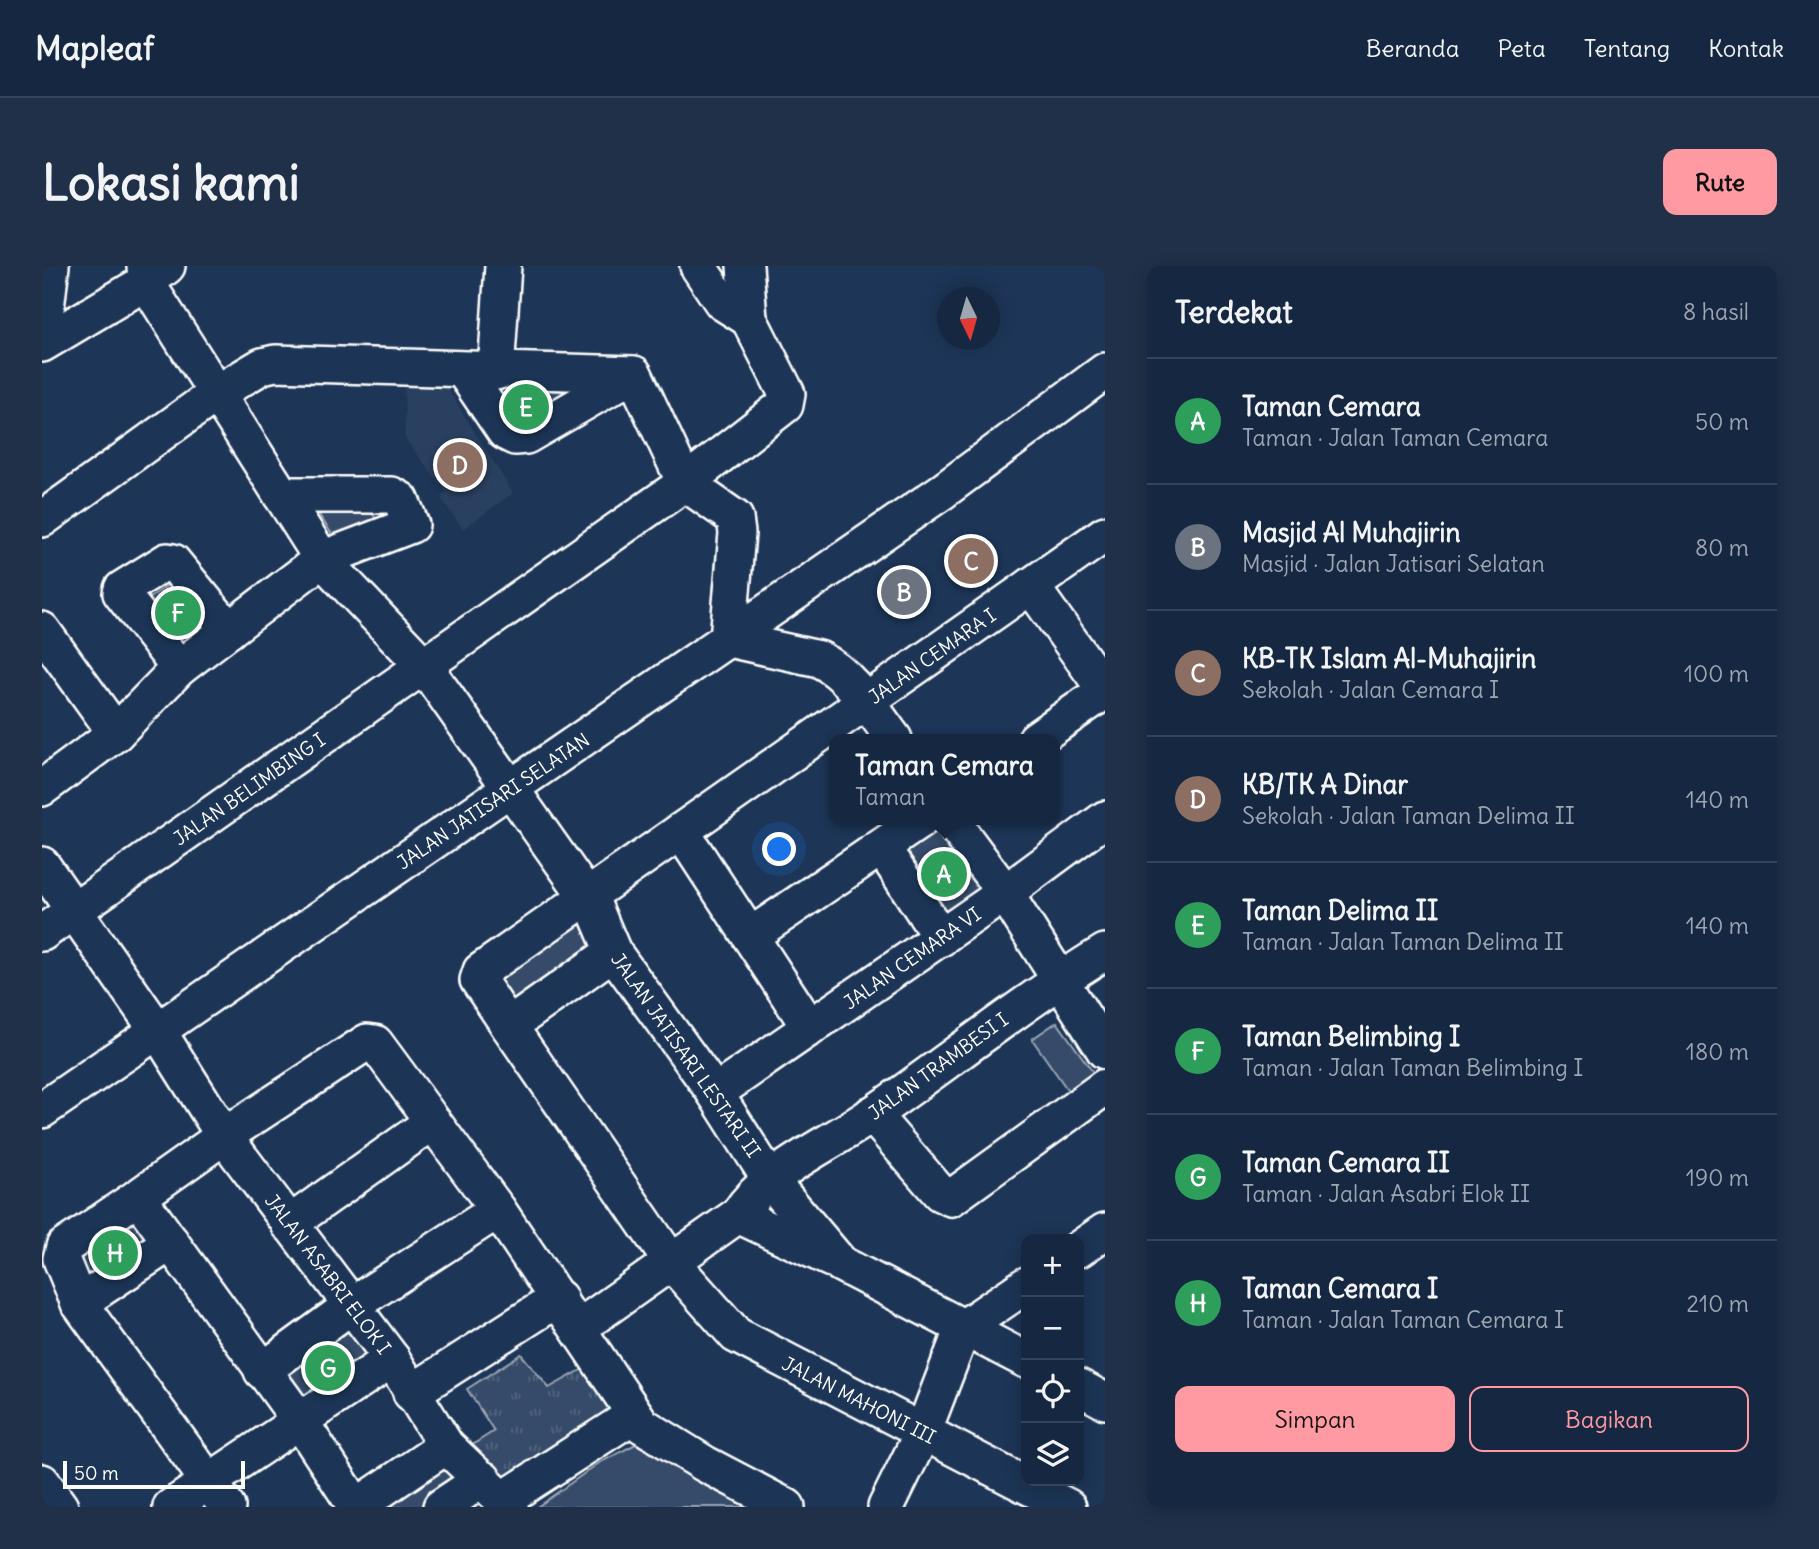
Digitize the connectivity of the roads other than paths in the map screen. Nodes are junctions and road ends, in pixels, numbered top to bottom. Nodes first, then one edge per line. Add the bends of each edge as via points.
1 (51, 266) edge
2 (503, 266) edge
3 (698, 266) edge
4 (745, 266) edge
5 (153, 271) edge
6 (749, 320) junction
7 (42, 343) edge
8 (480, 371) junction
9 (1105, 371) edge
10 (634, 373) junction
11 (217, 393) junction
12 (685, 483) junction
13 (281, 495) junction
14 (42, 519) edge
15 (1105, 534) edge
16 (322, 559) junction
17 (1031, 586) junction
18 (229, 630) junction
19 (42, 631) edge
20 (728, 639) junction
21 (425, 667) junction
22 (179, 668) junction
23 (1105, 690) edge
24 (867, 702) junction
25 (116, 733) junction
26 (890, 734) edge
27 (1043, 734) edge
28 (42, 788) edge
29 (512, 788) junction
30 (1105, 819) edge
31 (914, 825) edge
32 (955, 825) edge
33 (681, 831) junction
34 (882, 847) junction
35 (42, 865) edge
36 (1006, 893) junction
37 (588, 899) junction
38 (74, 911) junction
39 (42, 933) edge
40 (750, 936) junction
41 (941, 938) junction
42 (613, 952) junction
43 (1105, 952) edge
44 (1058, 980) junction
45 (509, 1026) junction
46 (810, 1028) junction
47 (158, 1031) junction
48 (1105, 1051) edge
49 (1105, 1087) edge
50 (715, 1093) junction
51 (42, 1110) edge
52 (872, 1114) junction
53 (431, 1123) junction
54 (224, 1136) junction
55 (771, 1181) junction
56 (138, 1197) junction
57 (498, 1210) junction
58 (738, 1215) junction
59 (289, 1224) junction
60 (1105, 1231) edge
61 (171, 1242) junction
62 (1084, 1246) edge
63 (672, 1263) junction
64 (841, 1264) junction
65 (1021, 1288) edge
66 (559, 1298) junction
67 (79, 1303) junction
68 (352, 1306) junction
69 (578, 1328) junction
70 (963, 1328) junction
71 (1021, 1357) edge
72 (392, 1359) junction
73 (262, 1371) junction
74 (411, 1394) junction
75 (634, 1415) junction
76 (300, 1421) junction
77 (923, 1432) junction
78 (446, 1446) junction
79 (42, 1482) edge
80 (218, 1494) edge
81 (499, 1495) edge
82 (60, 1507) edge
83 (171, 1507) edge
84 (356, 1507) edge
85 (441, 1507) edge
86 (787, 1507) edge
87 (886, 1507) edge
88 (1068, 1507) edge

1 - 7 street
2 - 8 street
3 - 6 street via 722,302
4 - 6 street
5 - 7 street
5 - 11 street, JALAN JATISARI LESTARI II
6 - 12 street, JALAN BELIMBING I via 787,400
8 - 10 street
8 - 10 street via 505,432 515,437 526,436
8 - 11 street via 275,363
9 - 20 street, JALAN JATISARI SELATAN via 943,491
10 - 12 street
11 - 13 street, JALAN JATISARI LESTARI II
11 - 14 street
12 - 20 street via 735,518
12 - 21 street, JALAN BELIMBING I
13 - 16 street, JALAN JATISARI LESTARI II
13 - 16 street via 392,495 401,500 409,527
15 - 17 street, JALAN CEMARA I
16 - 18 street
16 - 21 street, JALAN JATISARI LESTARI II
17 - 23 street
17 - 24 street, JALAN CEMARA I
18 - 22 street
18 - 22 street via 173,562 167,561 122,589
19 - 25 street
20 - 24 street via 819,659 832,665
20 - 29 street, JALAN JATISARI SELATAN
21 - 29 street, JALAN JATISARI LESTARI II
21 - 38 street, JALAN BELIMBING I
22 - 25 street
23 - 27 street
24 - 26 street
24 - 33 street, JALAN CEMARA I
25 - 28 street
29 - 37 street, JALAN JATISARI LESTARI II
29 - 47 street, JALAN JATISARI SELATAN
30 - 36 street, JALAN CEMARA VI
31 - 34 street
32 - 36 street
33 - 37 street, JALAN CEMARA I
33 - 40 street
34 - 40 street
34 - 41 street
35 - 38 street, JALAN ASABRI ELOK I
36 - 41 street, JALAN CEMARA VI
36 - 44 street
37 - 42 street, JALAN JATISARI LESTARI II
37 - 45 street, JALAN CEMARA I via 479,975
38 - 39 street, JALAN BELIMBING I
38 - 47 street, JALAN ASABRI ELOK I
40 - 46 street
41 - 46 street, JALAN CEMARA VI
42 - 45 street
42 - 50 street, JALAN JATISARI LESTARI II
43 - 44 street, JALAN TRAMBESI I
44 - 48 street
44 - 52 street, JALAN TRAMBESI I
45 - 63 street, JALAN MAHONI III
46 - 50 street, JALAN CEMARA VI
47 - 51 street, JALAN JATISARI SELATAN
47 - 54 street, JALAN ASABRI ELOK I
49 - 52 street via 951,1198 940,1193
50 - 55 street, JALAN JATISARI LESTARI II
52 - 55 street, JALAN TRAMBESI I
53 - 54 street via 375,1043 364,1042
53 - 57 street
53 - 59 street
54 - 56 street
54 - 59 street, JALAN ASABRI ELOK I
55 - 58 street, JALAN TRAMBESI I via 752,1194
55 - 64 street, JALAN JATISARI LESTARI II
56 - 61 street
56 - 67 street via 64,1247 61,1253
57 - 66 street
57 - 68 street
58 - 63 street, JALAN TRAMBESI I
58 - 64 street
59 - 68 street, JALAN ASABRI ELOK I
60 - 62 street
61 - 67 street
61 - 73 street
63 - 69 street, JALAN TRAMBESI I
63 - 77 street, JALAN MAHONI III via 743,1340
64 - 70 street
65 - 70 street
66 - 69 street
66 - 74 street
67 - 80 street
68 - 72 street, JALAN ASABRI ELOK I
68 - 73 street
69 - 75 street
70 - 71 street
70 - 77 street
72 - 74 street, JALAN ASABRI ELOK I
72 - 76 street
73 - 76 street
74 - 78 street, JALAN ASABRI ELOK I
75 - 81 street
75 - 86 street via 652,1433
76 - 80 street
76 - 84 street
77 - 87 street
77 - 88 street, JALAN MAHONI III
78 - 81 street, JALAN ASABRI ELOK I
78 - 84 street
79 - 82 street
80 - 83 street
81 - 85 street

